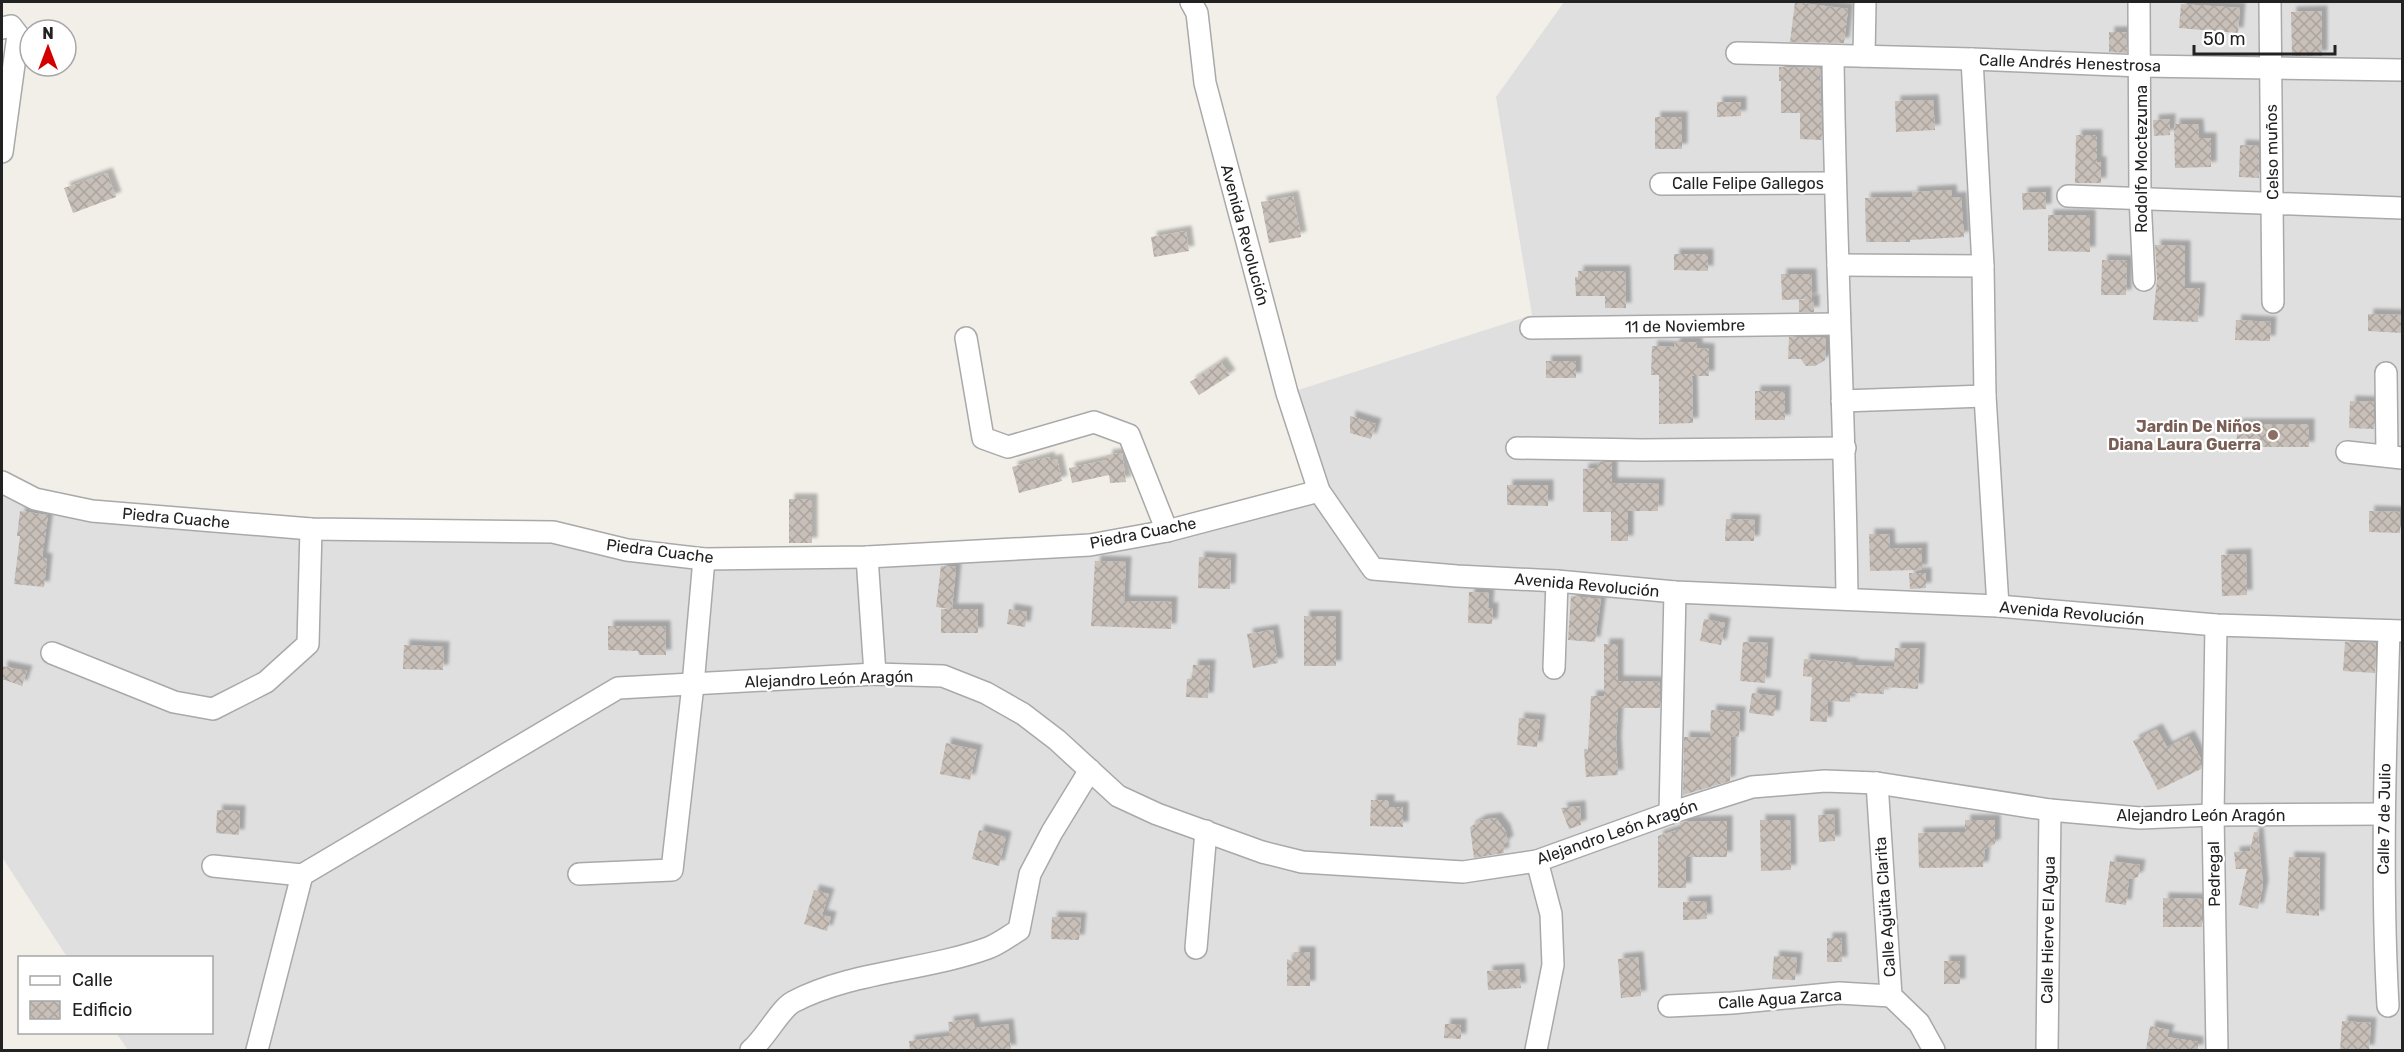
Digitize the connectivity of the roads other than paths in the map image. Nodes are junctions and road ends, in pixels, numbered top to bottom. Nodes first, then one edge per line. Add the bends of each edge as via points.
1 (1191, 2) edge
2 (1864, 2) edge
3 (2139, 2) edge
4 (2270, 2) edge
5 (2, 28) edge
6 (1737, 53) dead end
7 (1833, 56) junction
8 (1864, 56) junction
9 (1972, 59) junction
10 (2141, 66) junction
11 (2271, 69) junction
12 (2403, 70) edge
13 (2, 152) edge
14 (1834, 183) junction
15 (1661, 184) dead end
16 (2068, 196) dead end
17 (2140, 197) junction
18 (2273, 203) junction
19 (2403, 208) edge
20 (1838, 265) junction
21 (1983, 267) junction
22 (2144, 280) dead end
23 (2273, 302) dead end
24 (1839, 324) junction
25 (1531, 328) dead end
26 (966, 338) dead end
27 (2386, 373) dead end
28 (1985, 396) junction
29 (1842, 401) junction
30 (1517, 448) dead end
31 (1845, 448) junction
32 (2347, 452) dead end
33 (2395, 457) edge
34 (2, 482) edge
35 (1318, 492) junction
36 (311, 529) junction
37 (1167, 531) junction
38 (867, 557) junction
39 (704, 559) junction
40 (1557, 581) junction
41 (1675, 592) junction
42 (1847, 599) junction
43 (1998, 606) junction
44 (2216, 625) junction
45 (2396, 631) edge
46 (52, 653) dead end
47 (1554, 668) dead end
48 (875, 674) junction
49 (693, 685) junction
50 (1090, 771) junction
51 (1877, 783) junction
52 (2050, 810) junction
53 (1670, 813) junction
54 (2383, 814) junction
55 (2213, 815) junction
56 (1206, 831) junction
57 (1537, 861) junction
58 (213, 866) dead end
59 (579, 874) dead end
60 (302, 875) junction
61 (1196, 948) dead end
62 (1891, 996) junction
63 (1669, 1006) dead end
64 (2388, 1006) dead end
65 (257, 1050) edge
66 (751, 1050) edge
67 (1536, 1050) edge
68 (1934, 1050) edge
69 (2047, 1050) edge
70 (2217, 1050) edge

1 - 35 street, Avenida Revolución via 1197,13 1206,83 1227,166 1287,393
2 - 8 street
3 - 10 street, Rodolfo Moctezuma
4 - 11 street, Celso muños
5 - 13 street via 11,26 18,35
6 - 7 street, Calle Andrés Henestrosa
7 - 8 street, Calle Andrés Henestrosa
7 - 14 street
8 - 9 street, Calle Andrés Henestrosa
9 - 10 street, Calle Andrés Henestrosa
9 - 21 street
10 - 11 street, Calle Andrés Henestrosa
10 - 17 street, Rodolfo Moctezuma
11 - 12 street, Calle Andrés Henestrosa
11 - 18 street, Celso muños
14 - 15 street, Calle Felipe Gallegos
14 - 20 street
16 - 17 street
17 - 18 street
17 - 22 street, Rodolfo Moctezuma
18 - 19 street
18 - 23 street, Celso muños
20 - 21 street
20 - 24 street
21 - 28 street
24 - 25 street, 11 de Noviembre
24 - 29 street
26 - 37 street via 983,438 1008,447 1094,422 1129,435
27 - 33 street
28 - 29 street
28 - 43 street
29 - 31 street
30 - 31 street
31 - 42 street
32 - 33 street
34 - 36 street, Piedra Cuache via 35,499 92,512
35 - 37 street, Piedra Cuache
35 - 40 street, Avenida Revolución via 1373,569
36 - 39 street, Piedra Cuache via 553,532 627,550
36 - 46 street via 308,644 266,682 213,709 174,702
37 - 38 street, Piedra Cuache via 1090,545
38 - 39 street, Piedra Cuache
38 - 48 street
39 - 49 street
40 - 41 street, Avenida Revolución
40 - 47 street
41 - 42 street, Avenida Revolución
41 - 53 street
42 - 43 street, Avenida Revolución
43 - 44 street, Avenida Revolución
44 - 45 street, Avenida Revolución
44 - 55 street, Pedregal
45 - 54 street, Calle 7 de Julio
48 - 49 street, Alejandro León Aragón
48 - 50 street, Alejandro León Aragón via 943,676 986,693 1023,714
49 - 59 street via 672,870
49 - 60 street, Alejandro León Aragón via 618,688
50 - 56 street, Alejandro León Aragón via 1118,796
50 - 66 street via 1030,874 1019,930 989,948 829,986 790,1004
51 - 52 street, Alejandro León Aragón
51 - 53 street, Alejandro León Aragón via 1825,781 1752,787
51 - 62 street, Calle Agüita Clarita
52 - 55 street, Alejandro León Aragón via 2140,818
52 - 69 street, Calle Hierve El Agua
53 - 57 street, Alejandro León Aragón
54 - 55 street, Alejandro León Aragón
54 - 64 street, Calle 7 de Julio
55 - 70 street, Pedregal
56 - 57 street, Alejandro León Aragón via 1302,862 1463,872
56 - 61 street
57 - 67 street via 1551,914 1553,965
58 - 60 street
60 - 65 street
62 - 63 street, Calle Agua Zarca via 1839,993
62 - 68 street, Calle Agüita Clarita via 1919,1023

